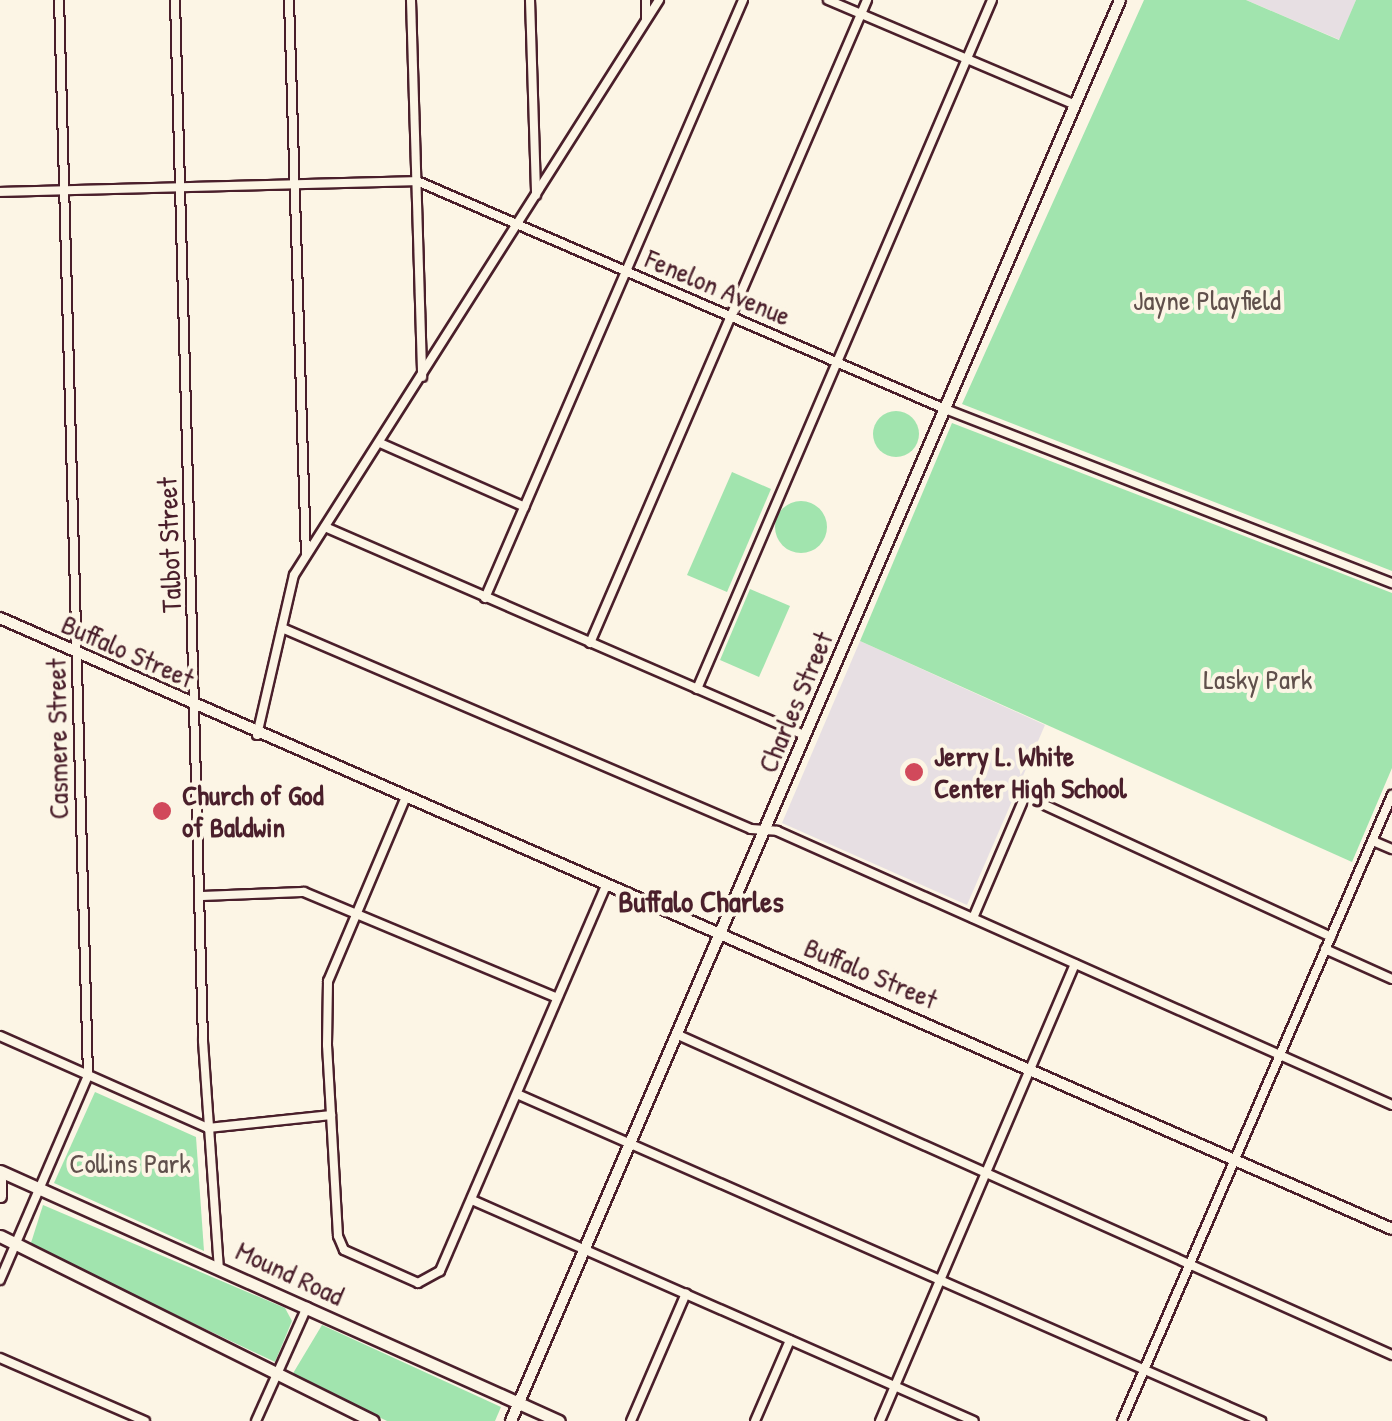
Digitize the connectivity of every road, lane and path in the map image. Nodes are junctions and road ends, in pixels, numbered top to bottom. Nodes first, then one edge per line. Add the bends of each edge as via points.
1 (59, 0) edge
2 (175, 0) edge
3 (289, 0) edge
4 (412, 0) edge
5 (530, 0) edge
6 (646, 0) edge
7 (658, 0) edge
8 (743, 0) edge
9 (828, 0) edge
10 (867, 0) edge
11 (992, 0) edge
12 (1120, 0) edge
13 (861, 14) junction
14 (646, 19) junction
15 (966, 59) junction
16 (1075, 105) junction
17 (417, 181) junction
18 (295, 182) junction
19 (180, 187) junction
20 (64, 190) junction
21 (0, 192) edge
22 (536, 197) junction
23 (519, 225) junction
24 (626, 272) junction
25 (731, 317) junction
26 (836, 362) junction
27 (422, 377) junction
28 (945, 409) junction
29 (380, 443) junction
30 (525, 507) junction
31 (325, 528) junction
32 (306, 556) junction
33 (1392, 582) edge
34 (485, 598) junction
35 (0, 618) edge
36 (282, 628) junction
37 (590, 643) junction
38 (78, 652) junction
39 (696, 689) junction
40 (194, 706) junction
41 (257, 735) junction
42 (804, 735) junction
43 (1392, 795) edge
44 (405, 799) junction
45 (764, 829) junction
46 (1373, 840) junction
47 (1392, 850) edge
48 (605, 887) junction
49 (200, 896) junction
50 (357, 912) junction
51 (973, 918) junction
52 (719, 934) junction
53 (1331, 937) junction
54 (1325, 949) junction
55 (1075, 964) junction
56 (1392, 978) edge
57 (557, 998) junction
58 (676, 1034) junction
59 (0, 1036) edge
60 (1280, 1054) junction
61 (1031, 1066) junction
62 (88, 1076) junction
63 (518, 1094) junction
64 (1392, 1104) edge
65 (332, 1115) junction
66 (208, 1128) junction
67 (630, 1143) junction
68 (1235, 1157) junction
69 (0, 1175) edge
70 (985, 1175) junction
71 (40, 1189) junction
72 (0, 1196) edge
73 (472, 1200) junction
74 (1392, 1229) edge
75 (0, 1236) edge
76 (15, 1244) junction
77 (585, 1249) junction
78 (1189, 1266) junction
79 (219, 1268) junction
80 (942, 1278) junction
81 (0, 1280) edge
82 (686, 1293) junction
83 (307, 1307) junction
84 (790, 1340) junction
85 (1392, 1355) edge
86 (0, 1358) edge
87 (1144, 1368) junction
88 (276, 1374) junction
89 (896, 1386) junction
90 (518, 1405) junction
91 (145, 1421) edge
92 (256, 1421) edge
93 (373, 1421) edge
94 (511, 1421) edge
95 (559, 1421) edge
96 (631, 1421) edge
97 (755, 1421) edge
98 (880, 1421) edge
99 (974, 1421) edge
100 (1122, 1421) edge
101 (1261, 1421) edge

1 - 20 street, Casmere Street
2 - 19 street, Talbot Street
3 - 18 street
4 - 17 street
5 - 22 street
6 - 14 street
7 - 14 street
8 - 24 street
9 - 13 street
10 - 13 street
11 - 15 street
12 - 16 street, Charles Street
13 - 15 street
13 - 25 street
14 - 22 street
15 - 16 street
15 - 26 street
16 - 28 street, Charles Street
17 - 18 street, Fenelon Avenue
17 - 23 street, Fenelon Avenue
17 - 27 street
18 - 19 street, Fenelon Avenue
18 - 32 street
19 - 20 street, Fenelon Avenue
19 - 40 street, Talbot Street
20 - 21 street, Fenelon Avenue
20 - 38 street, Casmere Street
22 - 23 street
23 - 24 street, Fenelon Avenue
23 - 27 street
24 - 25 street, Fenelon Avenue
24 - 30 street
25 - 26 street, Fenelon Avenue
25 - 37 street
26 - 28 street, Fenelon Avenue
26 - 39 street
27 - 29 street
28 - 33 street, Fenelon Avenue
28 - 42 street, Charles Street
29 - 30 street
29 - 31 street
30 - 34 street
31 - 32 street
31 - 34 street
32 - 36 street
34 - 37 street
35 - 38 street, Buffalo Street
36 - 41 street
36 - 45 street
37 - 39 street
38 - 40 street, Buffalo Street
38 - 62 street, Casmere Street
39 - 42 street
40 - 41 street, Buffalo Street
40 - 49 street, Talbot Street
41 - 44 street, Buffalo Street
42 - 45 street, Charles Street
43 - 46 street
44 - 48 street, Buffalo Street
44 - 50 street
45 - 51 street
45 - 52 street, Charles Street
46 - 47 street
46 - 53 street
48 - 52 street, Buffalo Street
48 - 57 street
49 - 50 street via 304,892
49 - 66 street, Talbot Street
50 - 57 street
50 - 65 street via 328,982
51 - 53 street via 1024,796
51 - 55 street
52 - 58 street, Charles Street
52 - 61 street, Buffalo Street
53 - 54 street
54 - 56 street
54 - 60 street
55 - 60 street
55 - 61 street
57 - 63 street
58 - 67 street, Charles Street
58 - 70 street
59 - 62 street
60 - 64 street
60 - 68 street
61 - 68 street, Buffalo Street
61 - 70 street
62 - 66 street
62 - 71 street, Casmere Street
63 - 67 street
63 - 73 street
65 - 66 street
65 - 73 street via 344,1250 418,1284 430,1280
66 - 79 street, Talbot Street
67 - 77 street, Charles Street
67 - 80 street
68 - 74 street, Buffalo Street
68 - 78 street
69 - 71 main road, Mound Road
69 - 72 main road
70 - 78 street
70 - 80 street
71 - 76 street, Casmere Street
71 - 79 main road, Mound Road
73 - 77 street
75 - 76 main road
76 - 81 street, Casmere Street
76 - 88 main road
77 - 82 street
77 - 90 street, Charles Street
78 - 85 street
78 - 87 street
79 - 83 main road, Mound Road
80 - 87 street
80 - 89 street
82 - 84 street
82 - 96 street
83 - 88 street
83 - 90 main road, Mound Road
84 - 89 street
84 - 97 street
86 - 91 street
87 - 100 street
87 - 101 street
88 - 92 street
88 - 93 main road
89 - 98 street
89 - 99 street
90 - 94 street, Charles Street
90 - 95 main road, Mound Road

